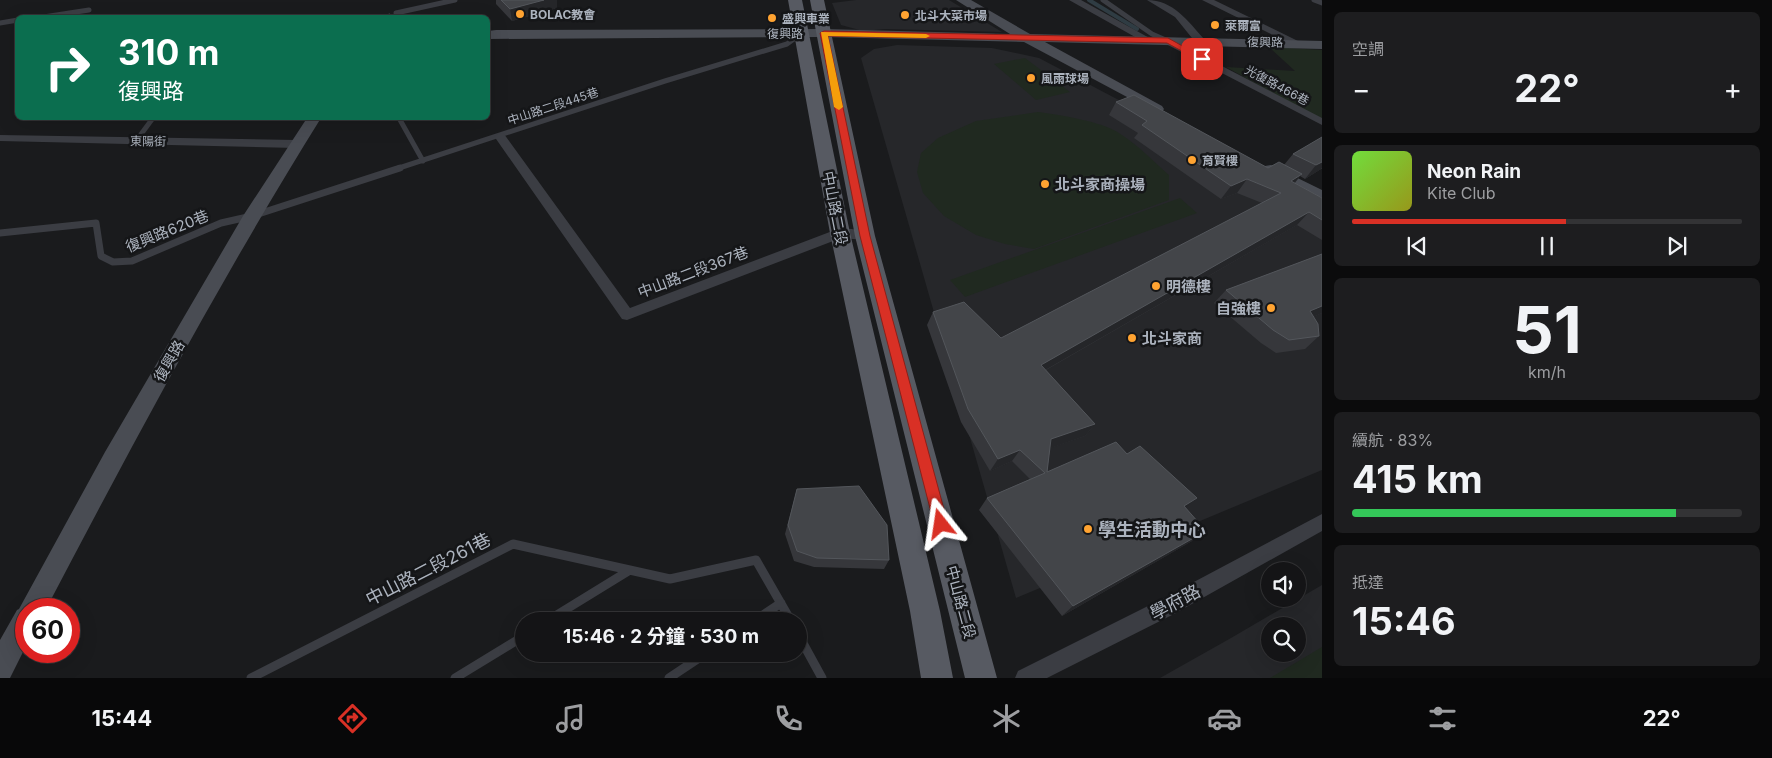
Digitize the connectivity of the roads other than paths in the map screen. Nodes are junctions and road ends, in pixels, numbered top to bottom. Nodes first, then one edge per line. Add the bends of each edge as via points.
1 (455, 0) edge
2 (795, 0) edge
3 (817, 0) edge
4 (962, 0) edge
5 (1074, 0) edge
6 (1103, 0) edge
7 (1152, 0) edge
8 (1207, 0) edge
9 (1314, 0) edge
10 (1322, 4) edge
11 (89, 10) dead end
12 (396, 13) dead end
13 (56, 15) edge
14 (15, 20) edge
15 (0, 22) edge
16 (813, 33) junction
17 (490, 35) edge
18 (1027, 38) junction
19 (1148, 40) junction
20 (1168, 41) junction
21 (1200, 41) junction
22 (1297, 44) junction
23 (1322, 45) edge
24 (1173, 117) edge
25 (151, 120) edge
26 (313, 120) edge
27 (399, 120) edge
28 (1322, 122) edge
29 (500, 136) junction
30 (0, 138) edge
31 (136, 140) junction
32 (296, 144) junction
33 (423, 161) junction
34 (1260, 164) edge
35 (1322, 197) edge
36 (252, 216) junction
37 (0, 233) edge
38 (840, 233) junction
39 (865, 236) junction
40 (1322, 522) edge
41 (630, 570) junction
42 (38, 598) edge
43 (781, 603) junction
44 (562, 612) edge
45 (768, 612) edge
46 (786, 612) edge
47 (15, 640) edge
48 (515, 641) edge
49 (807, 651) edge
50 (693, 662) edge
51 (0, 668) edge
52 (251, 678) edge
53 (455, 678) edge
54 (669, 678) edge
55 (822, 678) edge
56 (937, 678) edge
57 (981, 678) edge
58 (1025, 678) edge

1 - 12 lane
2 - 16 main road, 中山路二段
3 - 16 main road, 中山路二段
4 - 18 street
5 - 19 street
6 - 20 lane via 1152,34
7 - 21 street via 1178,15
8 - 22 street
9 - 10 lane
11 - 13 lane
14 - 15 lane
16 - 17 street, 復興路
16 - 18 street, 復興路
16 - 29 lane, 中山路二段445巷 via 788,44
16 - 38 main road, 中山路二段
16 - 39 main road, 中山路二段
18 - 19 street, 復興路
18 - 24 street
19 - 20 street, 復興路
20 - 21 street, 復興路
20 - 28 street, 光復路466巷
21 - 22 street, 復興路
22 - 23 street, 復興路
25 - 31 lane
26 - 32 street, 復興路
27 - 33 lane
29 - 33 lane, 中山路二段445巷
29 - 38 street, 中山路二段367巷 via 627,315
30 - 31 street, 東陽街
31 - 32 street, 東陽街
32 - 36 street, 復興路
33 - 36 lane, 中山路二段445巷
34 - 35 street
36 - 37 lane, 復興路620巷 via 221,223 132,261 113,262 101,256 96,223
36 - 42 street, 復興路
38 - 39 street, 中山路二段367巷
38 - 56 main road, 中山路二段
39 - 57 main road, 中山路二段
40 - 58 street, 學府路 via 1166,607
41 - 43 lane, 中山路二段261巷 via 670,579 756,560
41 - 44 lane
41 - 52 lane, 中山路二段261巷 via 513,544
43 - 45 lane
43 - 46 lane, 中山路二段261巷
47 - 51 street
48 - 53 lane
49 - 55 lane
50 - 54 lane

